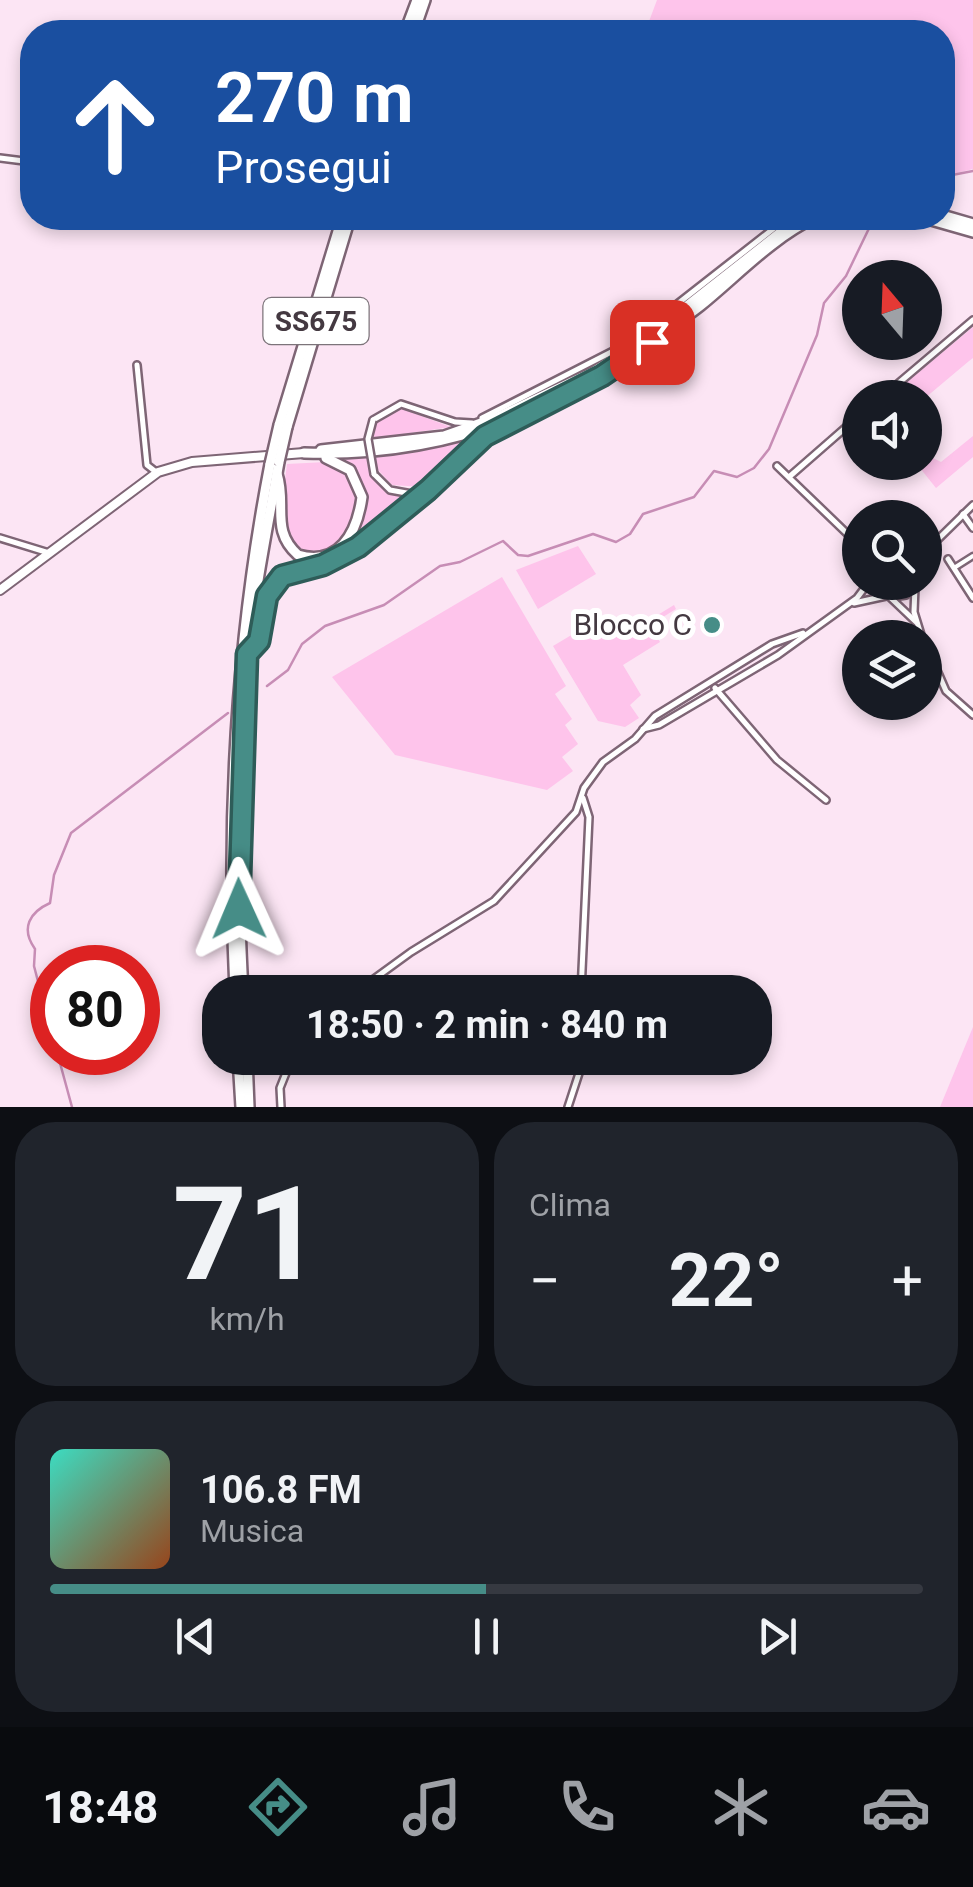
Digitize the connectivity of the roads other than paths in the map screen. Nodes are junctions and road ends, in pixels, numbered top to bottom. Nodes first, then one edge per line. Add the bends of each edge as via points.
1 (339, 230) edge
2 (346, 230) edge
3 (772, 230) edge
4 (783, 230) edge
5 (798, 230) edge
6 (973, 320) edge
7 (137, 365) dead end
8 (902, 380) edge
9 (516, 417) junction
10 (473, 422) junction
11 (283, 426) junction
12 (842, 430) edge
13 (432, 438) junction
14 (304, 453) junction
15 (275, 466) junction
16 (778, 466) dead end
17 (158, 472) junction
18 (789, 476) junction
19 (428, 490) junction
20 (412, 494) joint
21 (973, 505) edge
22 (963, 514) junction
23 (973, 528) edge
24 (842, 529) edge
25 (942, 534) edge
26 (0, 538) edge
27 (50, 553) junction
28 (973, 556) edge
29 (948, 559) dead end
30 (954, 568) junction
31 (0, 590) edge
32 (973, 598) edge
33 (853, 600) edge
34 (872, 600) edge
35 (892, 600) edge
36 (847, 606) junction
37 (914, 620) edge
38 (804, 634) junction
39 (247, 654) junction
40 (942, 682) edge
41 (715, 688) junction
42 (973, 715) edge
43 (641, 730) junction
44 (583, 797) junction
45 (826, 800) dead end
46 (234, 975) edge
47 (242, 975) edge
48 (379, 975) edge
49 (582, 975) edge
50 (239, 1075) edge
51 (247, 1075) edge
52 (285, 1075) edge
53 (578, 1075) edge
54 (241, 1107) edge
55 (249, 1107) edge
56 (281, 1107) edge
57 (568, 1107) edge

1 - 11 highway, SS675
2 - 11 highway, SS675
3 - 10 street via 625,345
4 - 13 highway via 620,356 498,417
5 - 9 highway via 629,360
6 - 8 street
7 - 17 street via 147,465
9 - 14 highway via 426,448
9 - 19 highway via 485,436
10 - 13 highway
10 - 20 street, bridge via 400,404 373,420 368,438 374,474 390,490
11 - 15 highway, SS675, bridge
12 - 18 street
13 - 14 highway
14 - 15 highway via 342,464 360,488 356,522 336,553 311,558 288,546 279,529 282,491
14 - 17 main road via 192,462
15 - 39 highway, SS675
15 - 46 highway, SS675 via 242,622 230,848
16 - 18 street
17 - 27 main road
18 - 24 street
19 - 20 highway
19 - 39 highway via 338,559 282,576 267,596 259,641
21 - 22 street
22 - 23 street
22 - 25 street
26 - 27 street
27 - 31 main road
28 - 30 street
29 - 30 street
30 - 32 street
33 - 36 street
34 - 36 street
35 - 37 street
36 - 38 street
38 - 41 street
38 - 43 street via 772,644
39 - 47 highway, SS675 via 238,846
40 - 42 street
41 - 43 street
41 - 45 street via 777,760
43 - 44 street via 603,762
44 - 48 street via 494,901
44 - 49 street via 589,817
50 - 54 highway
51 - 55 highway
52 - 56 street
53 - 57 street

